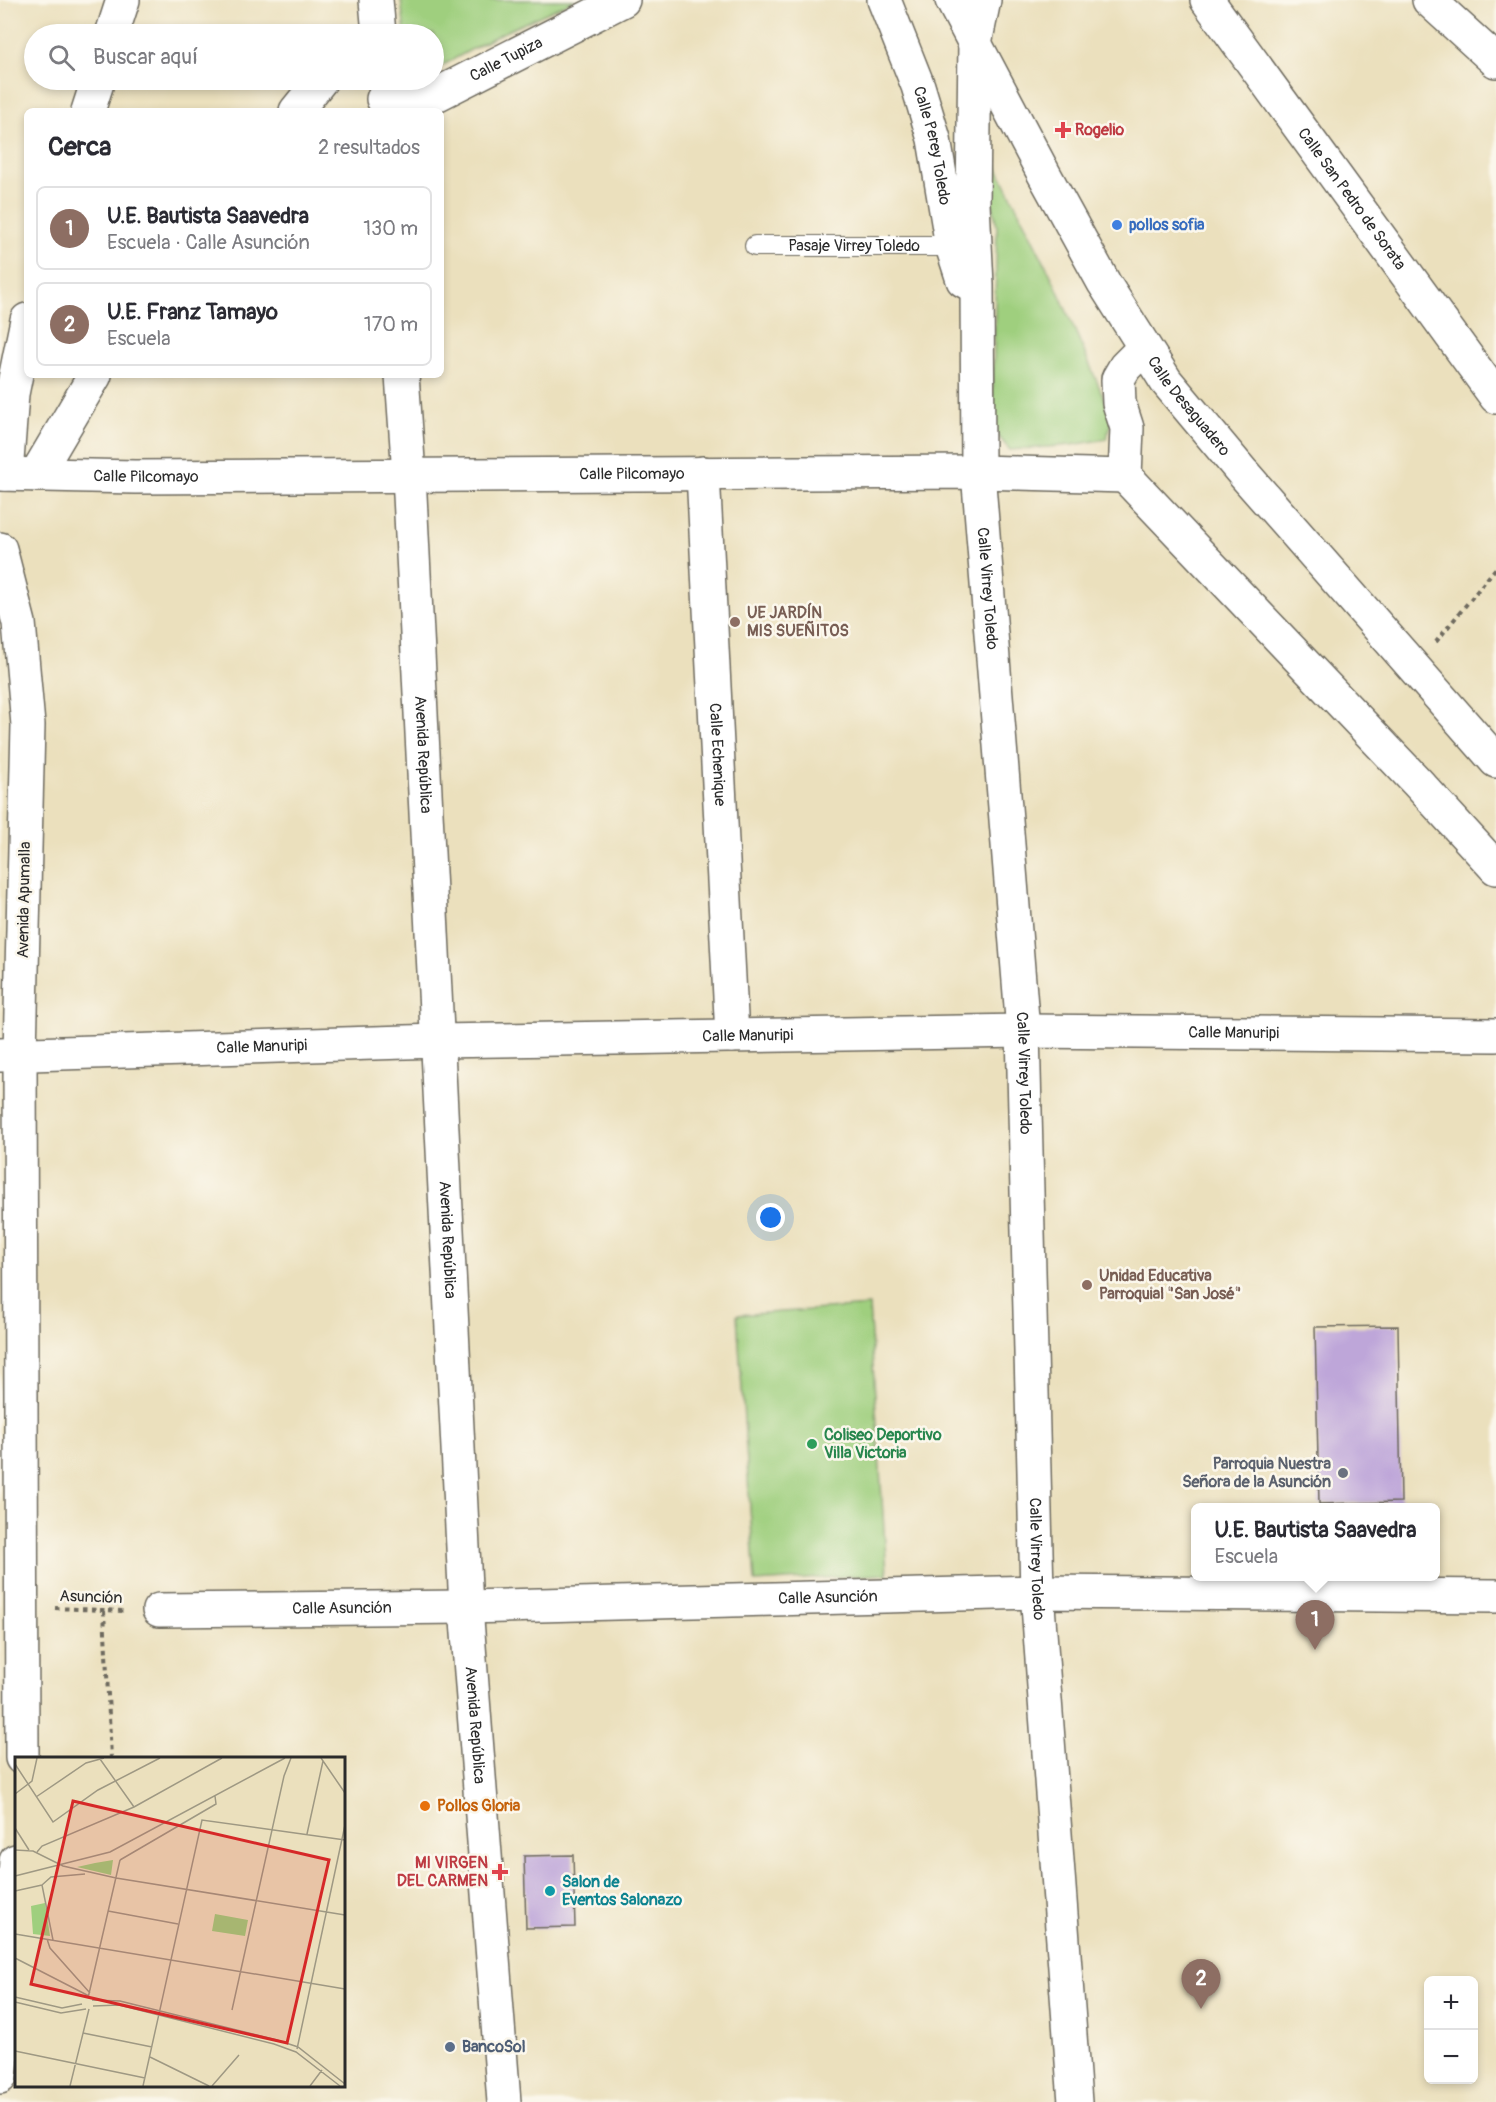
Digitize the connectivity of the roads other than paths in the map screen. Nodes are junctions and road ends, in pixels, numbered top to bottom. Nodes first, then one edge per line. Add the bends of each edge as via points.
1 (123, 0) edge
2 (376, 0) edge
3 (623, 0) edge
4 (884, 0) edge
5 (952, 0) edge
6 (984, 0) edge
7 (1207, 0) edge
8 (1429, 0) edge
9 (115, 24) edge
10 (378, 24) edge
11 (975, 43) junction
12 (1496, 61) edge
13 (95, 90) edge
14 (313, 90) edge
15 (382, 96) edge
16 (89, 108) edge
17 (298, 108) edge
18 (755, 246) dead end
19 (952, 246) junction
20 (977, 285) junction
21 (24, 335) edge
22 (1144, 348) junction
23 (93, 378) edge
24 (402, 378) edge
25 (1496, 397) edge
26 (978, 472) junction
27 (703, 473) junction
28 (14, 474) edge
29 (409, 475) junction
30 (1125, 476) junction
31 (0, 549) edge
32 (1496, 761) edge
33 (1496, 868) edge
34 (1023, 1031) junction
35 (1496, 1035) edge
36 (732, 1036) junction
37 (437, 1041) junction
38 (10, 1054) edge
39 (1038, 1592) junction
40 (1496, 1596) edge
41 (466, 1607) junction
42 (159, 1610) road end
43 (22, 1757) edge
44 (15, 1878) edge
45 (0, 2077) edge
46 (504, 2102) edge
47 (1075, 2102) edge

1 - 9 street
2 - 10 street
3 - 15 street, Calle Tupiza via 438,94 416,99
4 - 19 street, Calle Perey Toledo via 918,86 934,140
5 - 11 street, Calle Desaguadero
6 - 11 street, Calle Virrey Toledo
7 - 25 street, Calle San Pedro de Sorata
8 - 12 street
11 - 20 street, Calle Virrey Toledo via 973,204
11 - 22 street, Calle Desaguadero via 1060,204
13 - 16 street
14 - 17 street
18 - 19 lane, Pasaje Virrey Toledo
19 - 20 street, Calle Perey Toledo via 963,280
20 - 26 street, Calle Virrey Toledo
21 - 28 street via 12,394
22 - 30 street via 1118,379 1119,403 1127,428
22 - 32 street, Calle Desaguadero via 1204,427
23 - 28 street
24 - 29 street, Avenida República
26 - 27 street, Calle Pilcomayo
26 - 30 street, Calle Pilcomayo
26 - 34 street, Calle Virrey Toledo
27 - 29 street, Calle Pilcomayo
27 - 36 street, Calle Echenique
28 - 29 street, Calle Pilcomayo
29 - 37 street, Avenida República
30 - 33 street
31 - 38 street, Avenida Apumalla via 19,623 28,725
34 - 35 street, Calle Manuripi
34 - 36 street, Calle Manuripi
34 - 39 street, Calle Virrey Toledo
36 - 37 street, Calle Manuripi
37 - 38 street, Calle Manuripi
37 - 41 street, Avenida República
38 - 43 street, Avenida Apumalla
39 - 40 street, Calle Asunción
39 - 41 street, Calle Asunción
39 - 47 street, Calle Virrey Toledo
41 - 42 street, Calle Asunción
41 - 46 street, Avenida República
44 - 45 street

